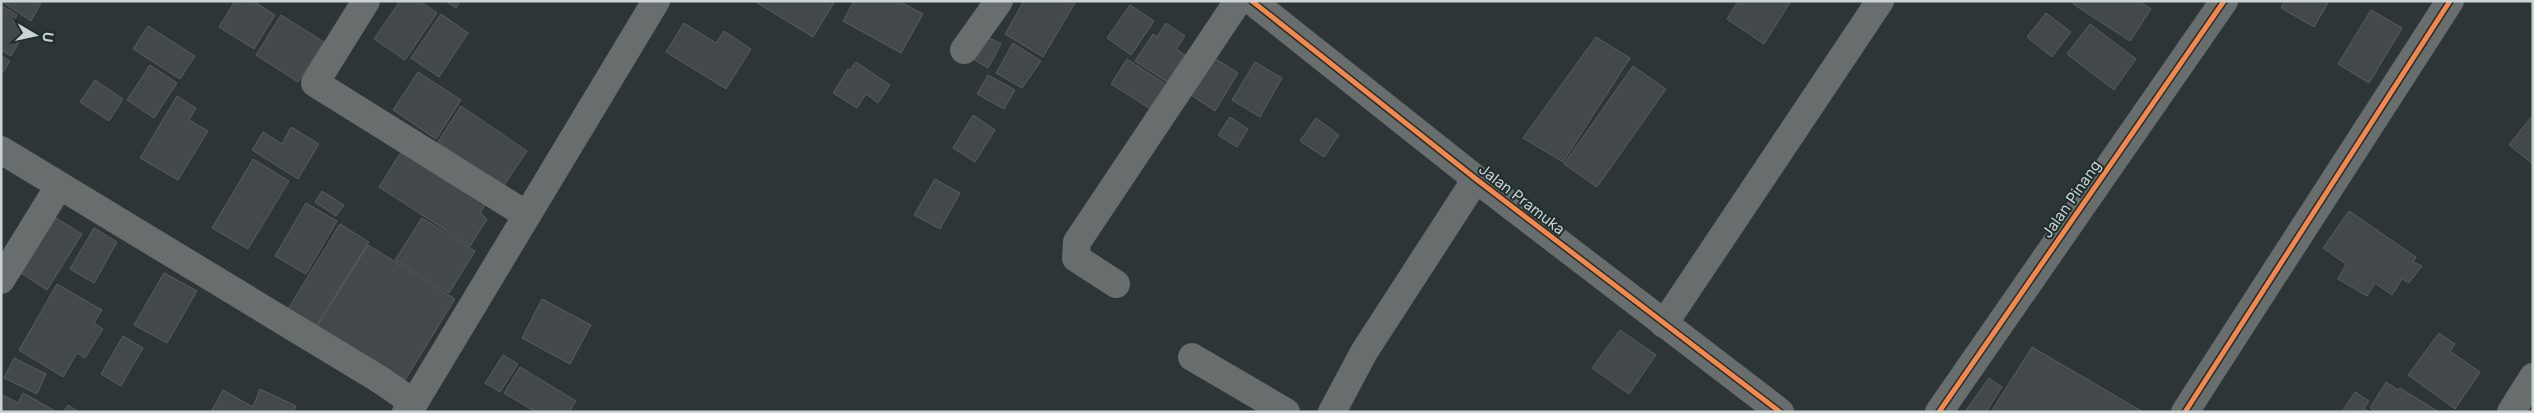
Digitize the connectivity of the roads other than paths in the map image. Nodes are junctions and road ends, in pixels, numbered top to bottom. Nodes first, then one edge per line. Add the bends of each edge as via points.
1 (366, 1) edge
2 (656, 1) edge
3 (999, 1) edge
4 (1238, 1) edge
5 (1252, 1) edge
6 (1880, 1) edge
7 (2224, 1) edge
8 (2450, 1) edge
9 (964, 50) dead end
10 (1, 150) edge
11 (1476, 179) junction
12 (59, 186) junction
13 (527, 216) junction
14 (1, 280) edge
15 (1116, 284) dead end
16 (1664, 324) junction
17 (1192, 357) dead end
18 (2533, 377) edge
19 (410, 407) edge
20 (1286, 412) edge
21 (1332, 412) edge
22 (1780, 412) edge
23 (1938, 412) edge
24 (2186, 412) edge
25 (2511, 412) edge

1 - 13 street via 315,83
2 - 13 street
3 - 9 street
4 - 15 street via 1077,242 1076,258
5 - 11 street, Jalan Pramuka
6 - 16 street
7 - 23 street, Jalan Pinang
8 - 24 street
10 - 12 street
11 - 16 street, Jalan Pramuka
11 - 21 street via 1364,352
12 - 14 street
12 - 19 street via 362,369
13 - 19 street
16 - 22 street, Jalan Pramuka
17 - 20 street
18 - 25 street

